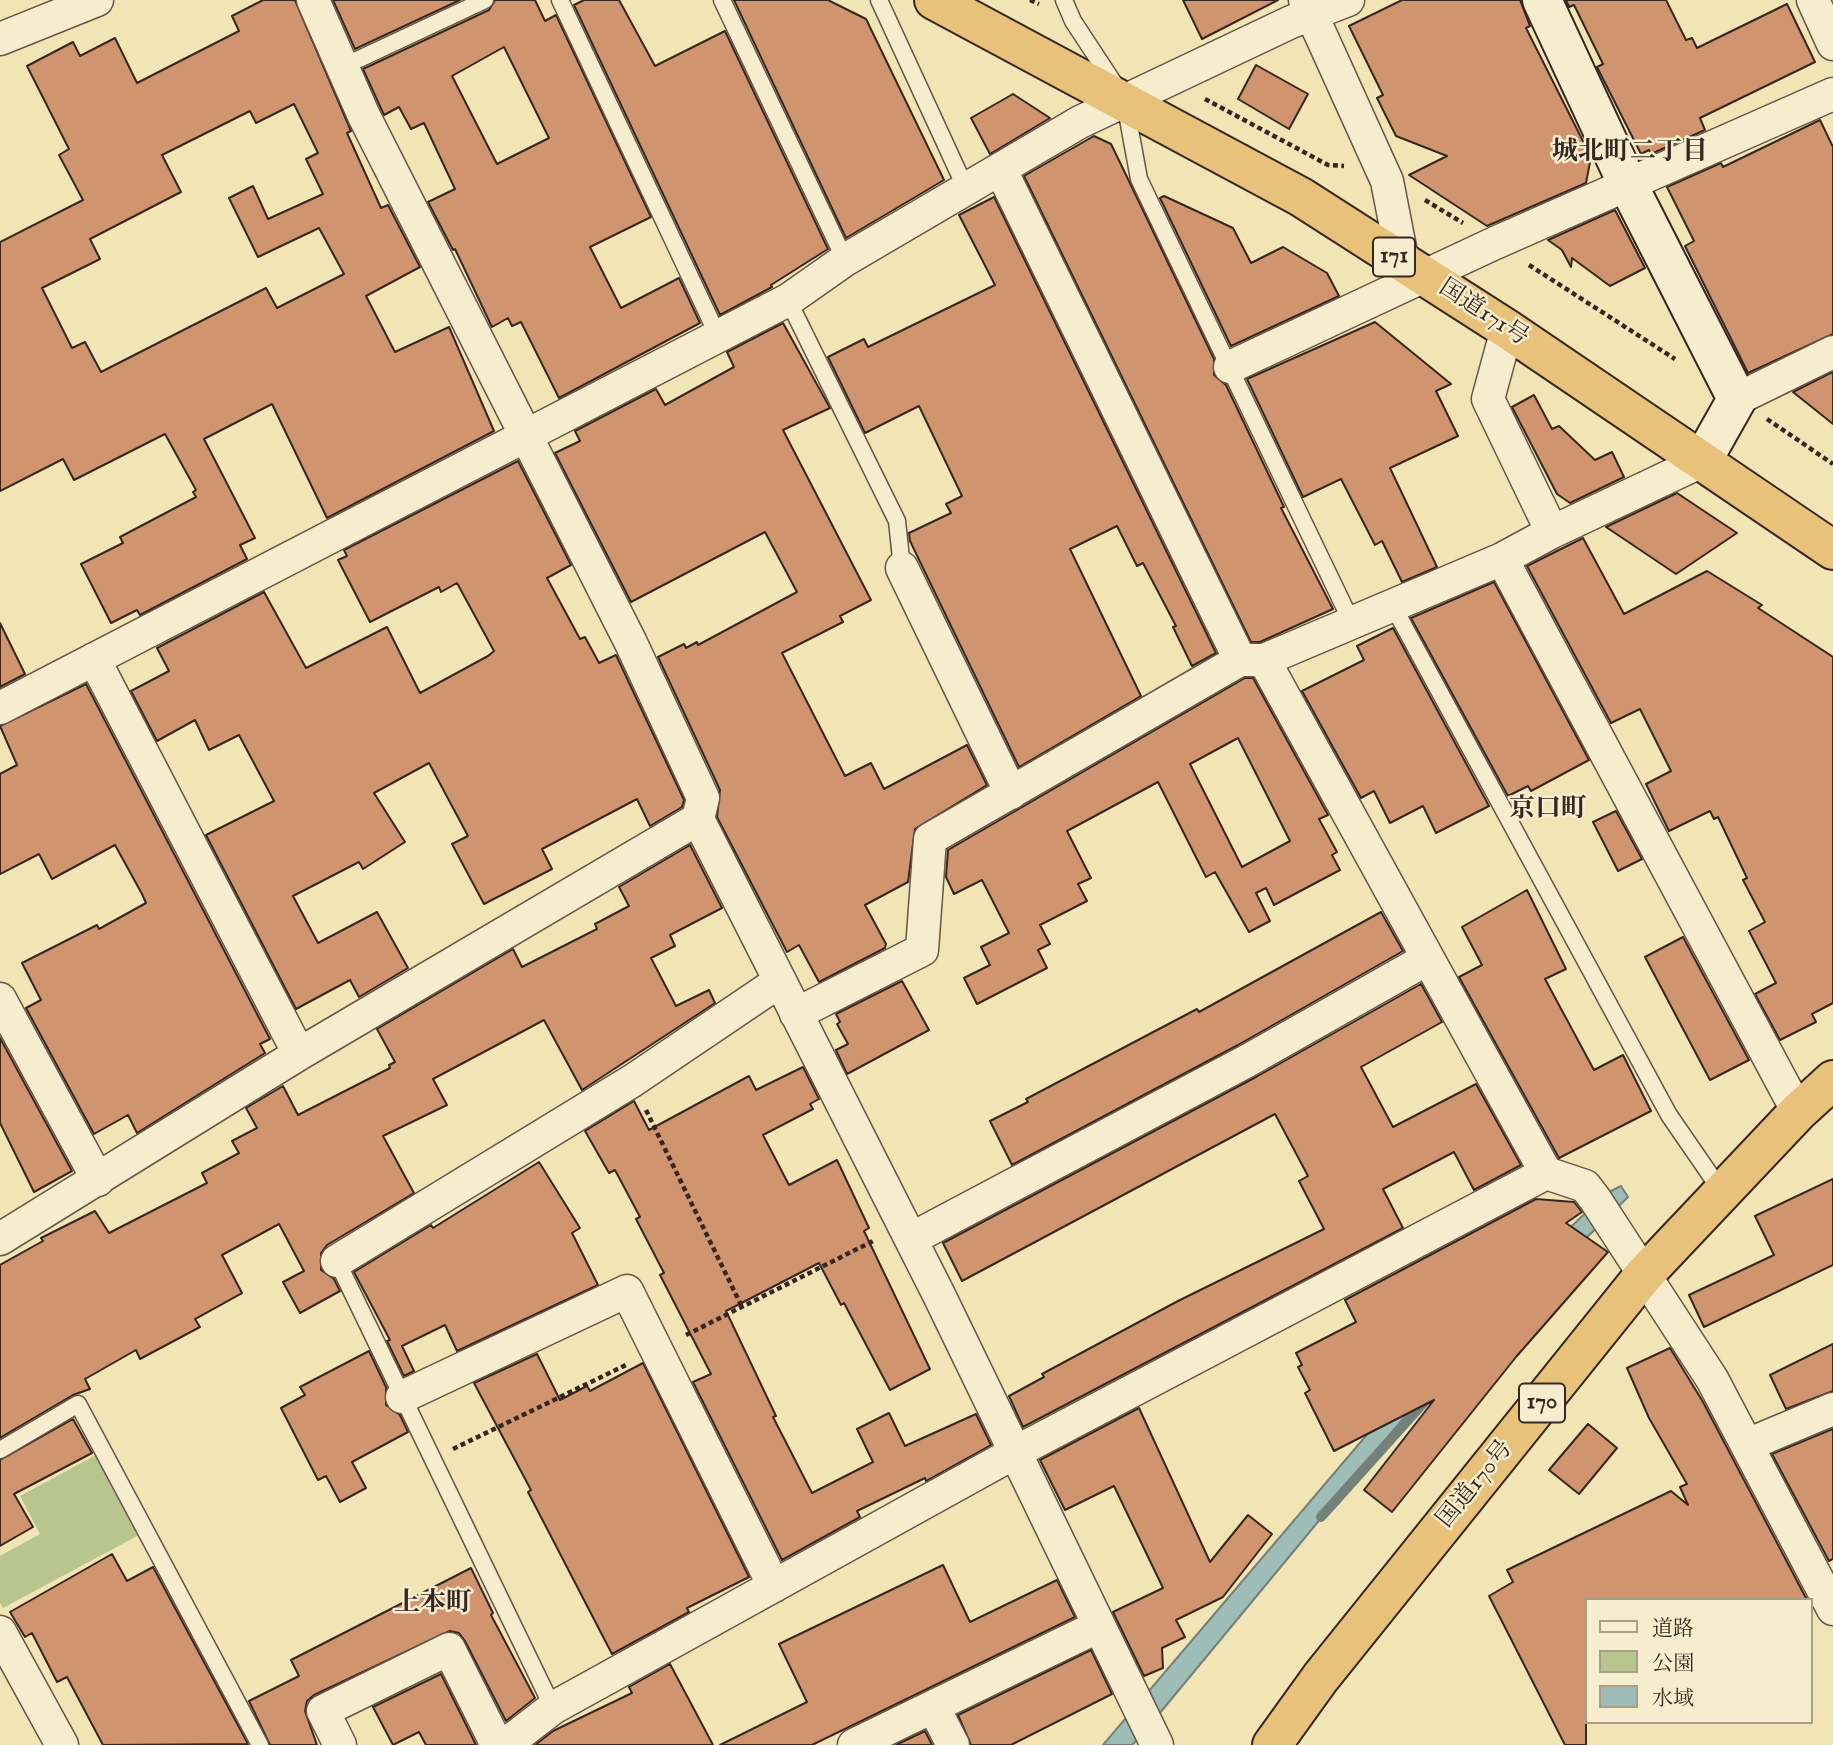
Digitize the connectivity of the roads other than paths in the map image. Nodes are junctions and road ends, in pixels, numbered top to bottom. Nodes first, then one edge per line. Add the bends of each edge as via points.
1 (97, 0) edge
2 (313, 0) edge
3 (485, 0) edge
4 (560, 0) edge
5 (722, 0) edge
6 (879, 0) edge
7 (934, 0) edge
8 (1064, 0) edge
9 (1348, 0) edge
10 (1542, 0) edge
11 (1813, 0) edge
12 (1308, 8) edge
13 (974, 11) edge
14 (0, 39) edge
15 (1833, 44) edge
16 (342, 67) junction
17 (1833, 94) edge
18 (1125, 102) junction
19 (1001, 170) junction
20 (1628, 185) junction
21 (967, 191) junction
22 (845, 260) junction
23 (1414, 269) junction
24 (788, 300) junction
25 (1507, 329) junction
26 (718, 337) junction
27 (1833, 352) edge
28 (1230, 367) junction
29 (1737, 399) junction
30 (524, 437) junction
31 (1702, 461) junction
32 (1552, 532) junction
33 (1833, 550) edge
34 (1502, 559) junction
35 (902, 568) joint
36 (1393, 606) junction
37 (1352, 623) junction
38 (94, 659) junction
39 (1252, 660) junction
40 (0, 708) edge
41 (1011, 793) junction
42 (698, 819) junction
43 (1427, 959) junction
44 (779, 981) junction
45 (0, 999) edge
46 (796, 1014) junction
47 (299, 1055) junction
48 (1833, 1080) edge
49 (1798, 1111) junction
50 (1546, 1173) junction
51 (99, 1180) junction
52 (1723, 1192) junction
53 (908, 1232) junction
54 (0, 1239) edge
55 (337, 1261) joint
56 (1643, 1276) junction
57 (402, 1397) junction
58 (1833, 1409) edge
59 (1747, 1445) junction
60 (0, 1450) edge
61 (1014, 1453) junction
62 (1824, 1572) edge
63 (774, 1586) junction
64 (1833, 1609) edge
65 (1099, 1626) junction
66 (0, 1632) edge
67 (553, 1708) junction
68 (934, 1708) junction
69 (1149, 1732) edge
70 (62, 1745) edge
71 (260, 1745) edge
72 (340, 1745) edge
73 (497, 1745) edge
74 (505, 1745) edge
75 (854, 1745) edge
76 (953, 1745) edge
77 (1272, 1745) edge

1 - 14 street
2 - 16 street
3 - 16 lane
4 - 26 lane
5 - 22 lane
6 - 21 lane
7 - 13 highway, 国道171号 / 171
8 - 18 lane
9 - 12 street
10 - 20 street
11 - 15 street
12 - 18 street
12 - 23 street via 1387,181
13 - 18 highway, 国道171号 / 171
16 - 30 street
17 - 20 street
18 - 19 street via 1080,122
18 - 23 highway, 国道171号 / 171 via 1301,197
18 - 28 lane via 1139,179
19 - 21 street
19 - 39 street
20 - 23 street via 1495,243
20 - 29 street
21 - 22 street
22 - 24 street
23 - 25 highway, 国道171号 / 171
23 - 28 street
24 - 26 street
24 - 35 lane via 897,521
25 - 31 highway, 国道171号 / 171
25 - 32 street via 1488,399
26 - 30 street
27 - 29 street
28 - 37 lane
29 - 31 street
30 - 38 street
30 - 42 street via 631,643 703,798
31 - 32 street
31 - 33 highway, 国道171号 / 171
32 - 34 street
34 - 36 street
34 - 49 street
35 - 41 street
36 - 37 street
36 - 52 lane via 1669,1115
37 - 39 street
38 - 40 street
38 - 47 street
39 - 41 street
39 - 43 street
41 - 46 street via 930,839 922,950
42 - 44 street
42 - 47 street
43 - 50 street
43 - 53 street via 1210,1081
44 - 46 street
44 - 55 street via 632,1081
45 - 51 street
46 - 53 street
47 - 51 street
48 - 49 highway, 国道170号 / 170
49 - 52 highway, 国道170号 / 170
50 - 56 street via 1586,1186
50 - 61 street
51 - 54 street
52 - 56 highway, 国道170号 / 170
53 - 61 street
55 - 57 lane
56 - 59 street via 1712,1379
56 - 77 highway, 国道170号 / 170 via 1321,1677
57 - 63 street via 627,1291
57 - 67 lane
58 - 59 street
59 - 62 street
60 - 71 lane via 79,1404
61 - 63 street
61 - 65 street
62 - 64 street
63 - 67 street
65 - 68 street
65 - 69 street
66 - 70 street
67 - 74 street
68 - 75 street
68 - 76 street
72 - 73 street via 323,1711 449,1649

